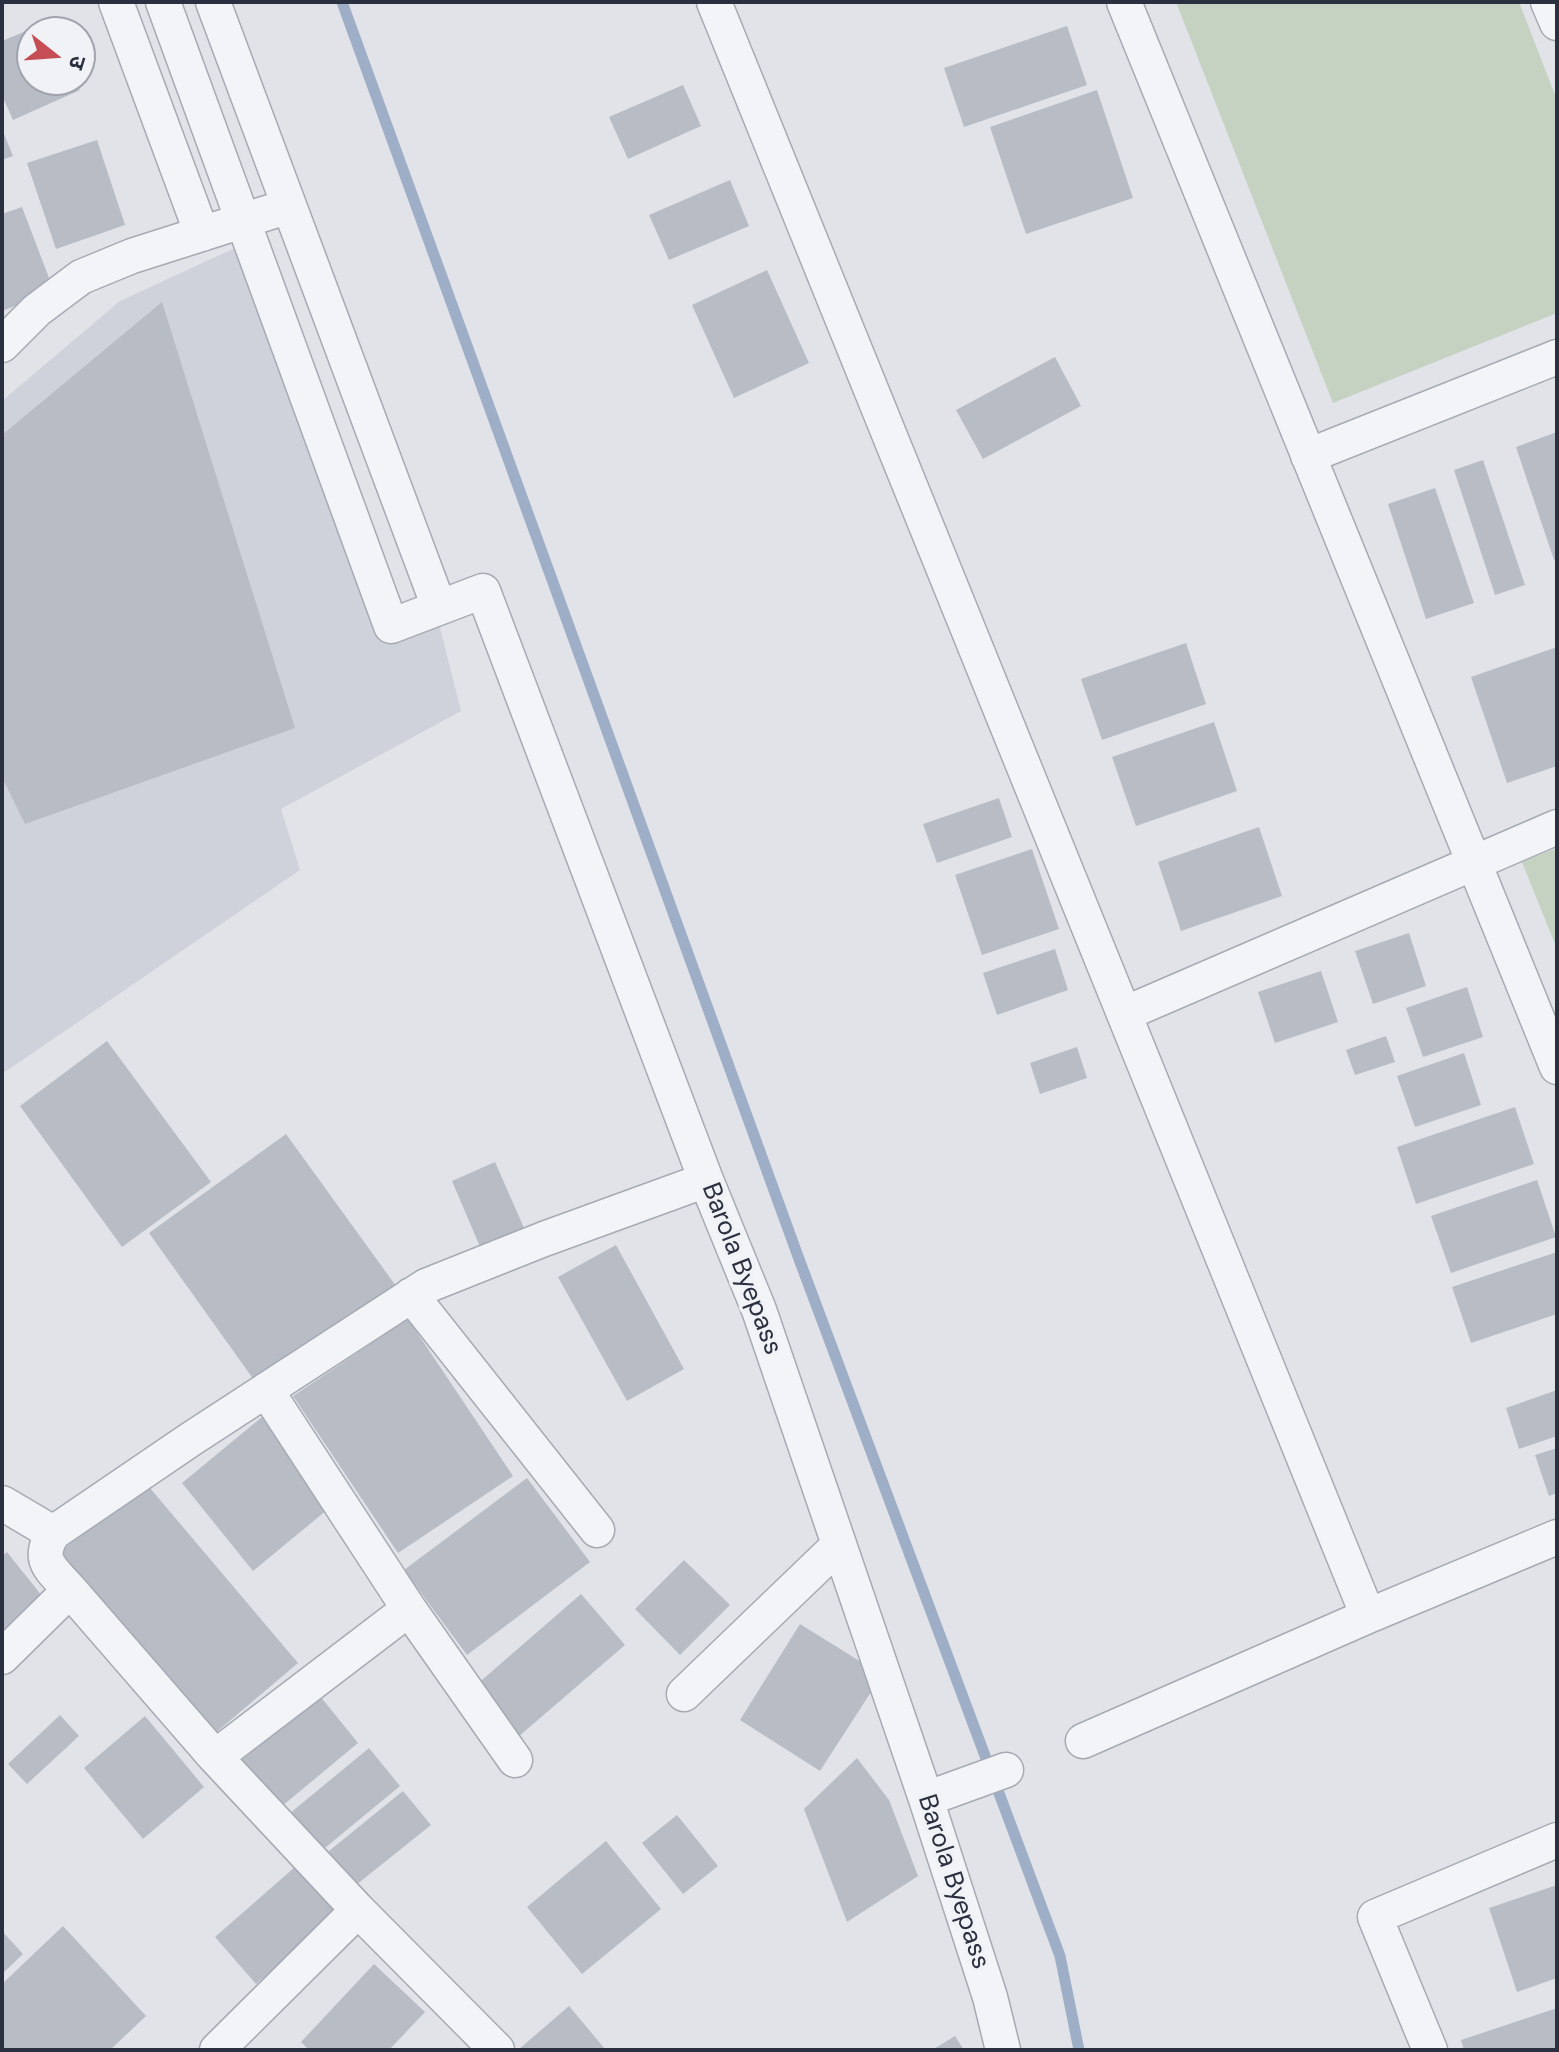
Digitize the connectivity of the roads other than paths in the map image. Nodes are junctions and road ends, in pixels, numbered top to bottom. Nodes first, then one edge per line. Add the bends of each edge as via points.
1 (116, 2) edge
2 (163, 2) edge
3 (213, 2) edge
4 (714, 2) edge
5 (1124, 2) edge
6 (1548, 2) edge
7 (1557, 23) edge
8 (289, 206) junction
9 (243, 221) junction
10 (202, 234) junction
11 (2, 345) edge
12 (1557, 357) edge
13 (1308, 456) junction
14 (439, 607) junction
15 (1557, 827) edge
16 (1474, 863) junction
17 (1124, 1014) junction
18 (1557, 1067) edge
19 (706, 1180) junction
20 (411, 1295) junction
21 (266, 1390) junction
22 (2, 1503) edge
23 (597, 1530) dead end
24 (53, 1533) junction
25 (1557, 1537) edge
26 (839, 1545) junction
27 (70, 1590) junction
28 (409, 1609) junction
29 (1368, 1616) junction
30 (2, 1657) edge
31 (684, 1694) dead end
32 (1083, 1741) dead end
33 (215, 1757) junction
34 (515, 1760) dead end
35 (1006, 1770) dead end
36 (926, 1799) junction
37 (1557, 1840) edge
38 (358, 1910) junction
39 (217, 2050) edge
40 (497, 2050) edge
41 (1003, 2050) edge
42 (1430, 2050) edge

1 - 10 street
2 - 9 street
3 - 8 street
4 - 17 street
5 - 13 street
6 - 7 street
8 - 9 street
8 - 14 street
9 - 10 street
9 - 14 street, Barola Byepass via 391,626
10 - 11 street via 81,277
12 - 13 street
13 - 16 street
14 - 19 street, Barola Byepass via 483,591
15 - 16 street
16 - 17 street
16 - 18 street
17 - 29 street
19 - 20 street
19 - 26 street, Barola Byepass via 759,1310
20 - 21 street
20 - 23 street
21 - 24 street
21 - 28 street
22 - 24 street
24 - 27 street via 44,1557
25 - 29 street
26 - 31 street
26 - 36 street, Barola Byepass
27 - 30 street
27 - 33 street
28 - 33 street
28 - 34 street
29 - 32 street
33 - 38 street
35 - 36 street
36 - 41 street, Barola Byepass
37 - 42 street via 1375,1917
38 - 39 street
38 - 40 street

